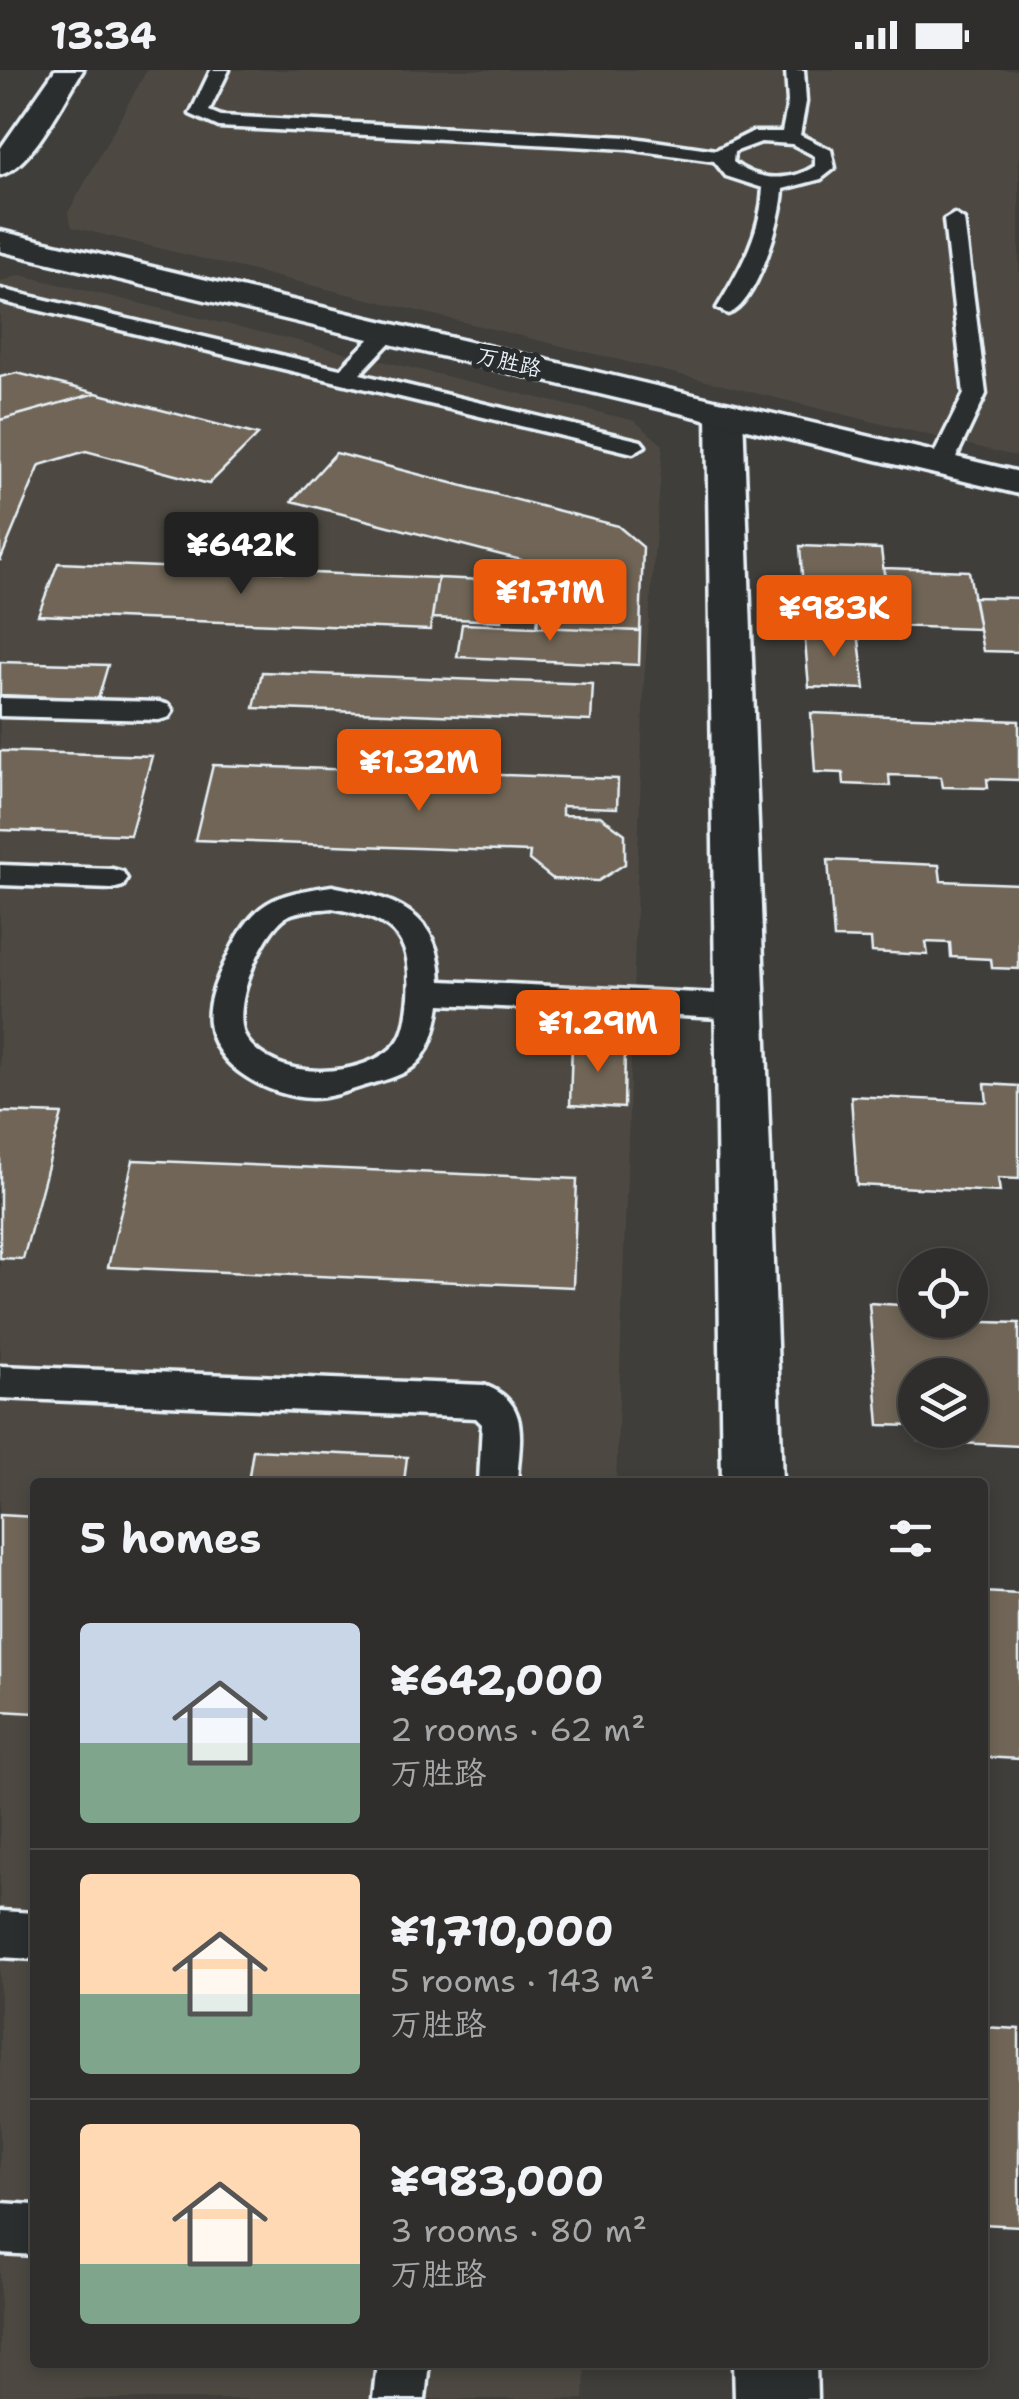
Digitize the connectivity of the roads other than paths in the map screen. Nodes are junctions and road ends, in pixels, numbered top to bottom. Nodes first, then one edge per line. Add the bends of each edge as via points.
1 (69, 70) edge
2 (220, 70) edge
3 (796, 70) edge
4 (790, 138) junction
5 (721, 156) junction
6 (0, 166) edge
7 (774, 183) junction
8 (954, 220) dead end
9 (0, 241) edge
10 (0, 295) edge
11 (728, 308) dead end
12 (388, 333) junction
13 (346, 376) junction
14 (725, 413) junction
15 (633, 446) dead end
16 (941, 464) junction
17 (1019, 483) edge
18 (0, 707) edge
19 (158, 712) dead end
20 (0, 875) edge
21 (112, 879) dead end
22 (425, 992) junction
23 (740, 1008) junction
24 (0, 1382) edge
25 (498, 1478) edge
26 (752, 1478) edge
27 (0, 1934) edge
28 (30, 1936) edge
29 (0, 2228) edge
30 (30, 2230) edge
31 (402, 2368) edge
32 (775, 2368) edge
33 (399, 2399) edge
34 (776, 2399) edge

1 - 6 street
2 - 5 lane via 200,114 219,121 627,143
3 - 4 lane
4 - 5 lane via 745,139
4 - 7 lane via 824,154 825,168 806,180
5 - 7 lane via 730,171
7 - 11 lane via 766,242
8 - 16 lane via 975,394
9 - 12 street, 万胜路
10 - 13 lane
12 - 13 lane
12 - 14 street, 万胜路
13 - 15 lane
14 - 16 street, 万胜路
14 - 23 street
16 - 17 street, 万胜路
18 - 19 lane
20 - 21 lane
22 - 22 lane via 426,952 405,920 377,904 332,896 278,907 264,919 234,974 224,1021 238,1054 262,1074 315,1084 402,1059 421,1030
22 - 23 lane
23 - 26 street
24 - 25 lane via 484,1402 501,1417
27 - 28 lane
29 - 30 lane
31 - 33 lane
32 - 34 street

